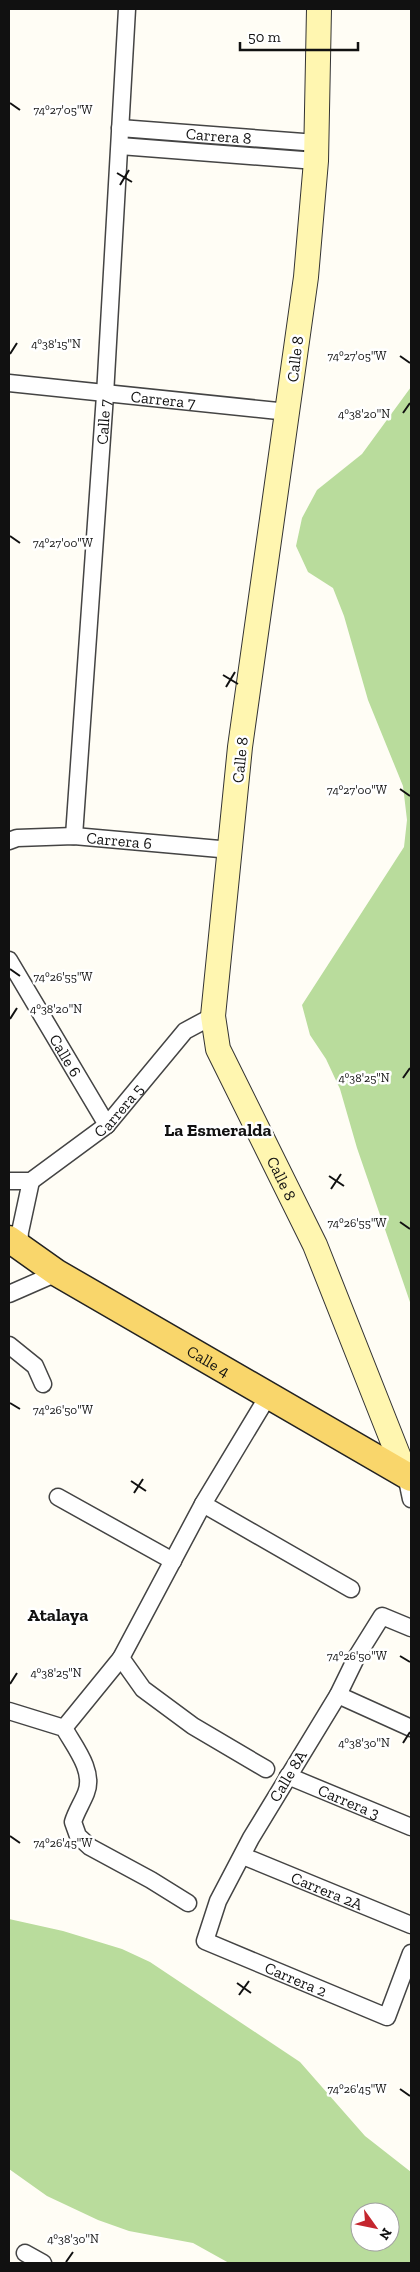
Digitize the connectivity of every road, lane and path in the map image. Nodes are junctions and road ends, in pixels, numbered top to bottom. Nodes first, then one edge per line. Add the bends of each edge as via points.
1 (127, 9) edge
2 (319, 9) edge
3 (120, 128) junction
4 (120, 146) junction
5 (317, 152) junction
6 (9, 383) edge
7 (104, 394) junction
8 (288, 412) junction
9 (74, 836) junction
10 (9, 841) edge
11 (231, 850) junction
12 (9, 960) edge
13 (213, 1016) junction
14 (107, 1125) junction
15 (32, 1180) junction
16 (9, 1181) edge
17 (14, 1243) edge
18 (57, 1273) junction
19 (9, 1294) edge
20 (9, 1345) edge
21 (43, 1384) dead end
22 (268, 1396) junction
23 (410, 1484) edge
24 (58, 1497) dead end
25 (203, 1504) junction
26 (173, 1561) junction
27 (351, 1589) dead end
28 (411, 1628) edge
29 (122, 1658) junction
30 (338, 1695) junction
31 (9, 1711) edge
32 (64, 1728) junction
33 (411, 1728) edge
34 (266, 1769) dead end
35 (288, 1776) junction
36 (411, 1827) edge
37 (243, 1856) junction
38 (188, 1903) dead end
39 (411, 1925) edge
40 (205, 1941) joint
41 (411, 1953) edge
42 (25, 2252) dead end
43 (43, 2263) edge

1 - 3 street, Calle 7
2 - 5 main road, Calle 8
3 - 4 street, Calle 7
3 - 5 street, Carrera 8
4 - 5 street, Carrera 8
4 - 7 street, Calle 7
5 - 8 main road, Calle 8 via 306,277
6 - 7 street, Carrera 7
7 - 8 street, Carrera 7
7 - 9 street, Calle 7
8 - 11 main road, Calle 8 via 240,748
9 - 10 street, Carrera 6
9 - 11 street, Carrera 6
11 - 13 main road, Calle 8
12 - 14 street, Calle 6
13 - 14 street, Carrera 5 via 184,1031
13 - 23 main road, Calle 8 via 218,1048 315,1245
14 - 15 street, Carrera 5
15 - 16 street
15 - 17 street via 20,1232
17 - 18 main road, Calle 4
18 - 19 street
18 - 22 main road, Calle 4
20 - 21 street via 35,1366
22 - 23 main road, Calle 4
22 - 25 street
24 - 26 street
25 - 26 street
25 - 27 street
26 - 29 street
28 - 30 street, Calle 8A via 382,1616
29 - 32 street
29 - 34 street via 143,1689 193,1726
30 - 33 street
30 - 35 street, Calle 8A
31 - 32 street
32 - 38 street via 88,1778 87,1792 73,1822 78,1836 90,1847
35 - 36 street, Carrera 3
35 - 37 street, Calle 8A via 250,1838
37 - 39 street, Carrera 2A
37 - 40 street, Calle 8A via 218,1902
40 - 41 street, Carrera 2 via 387,2017
42 - 43 street

